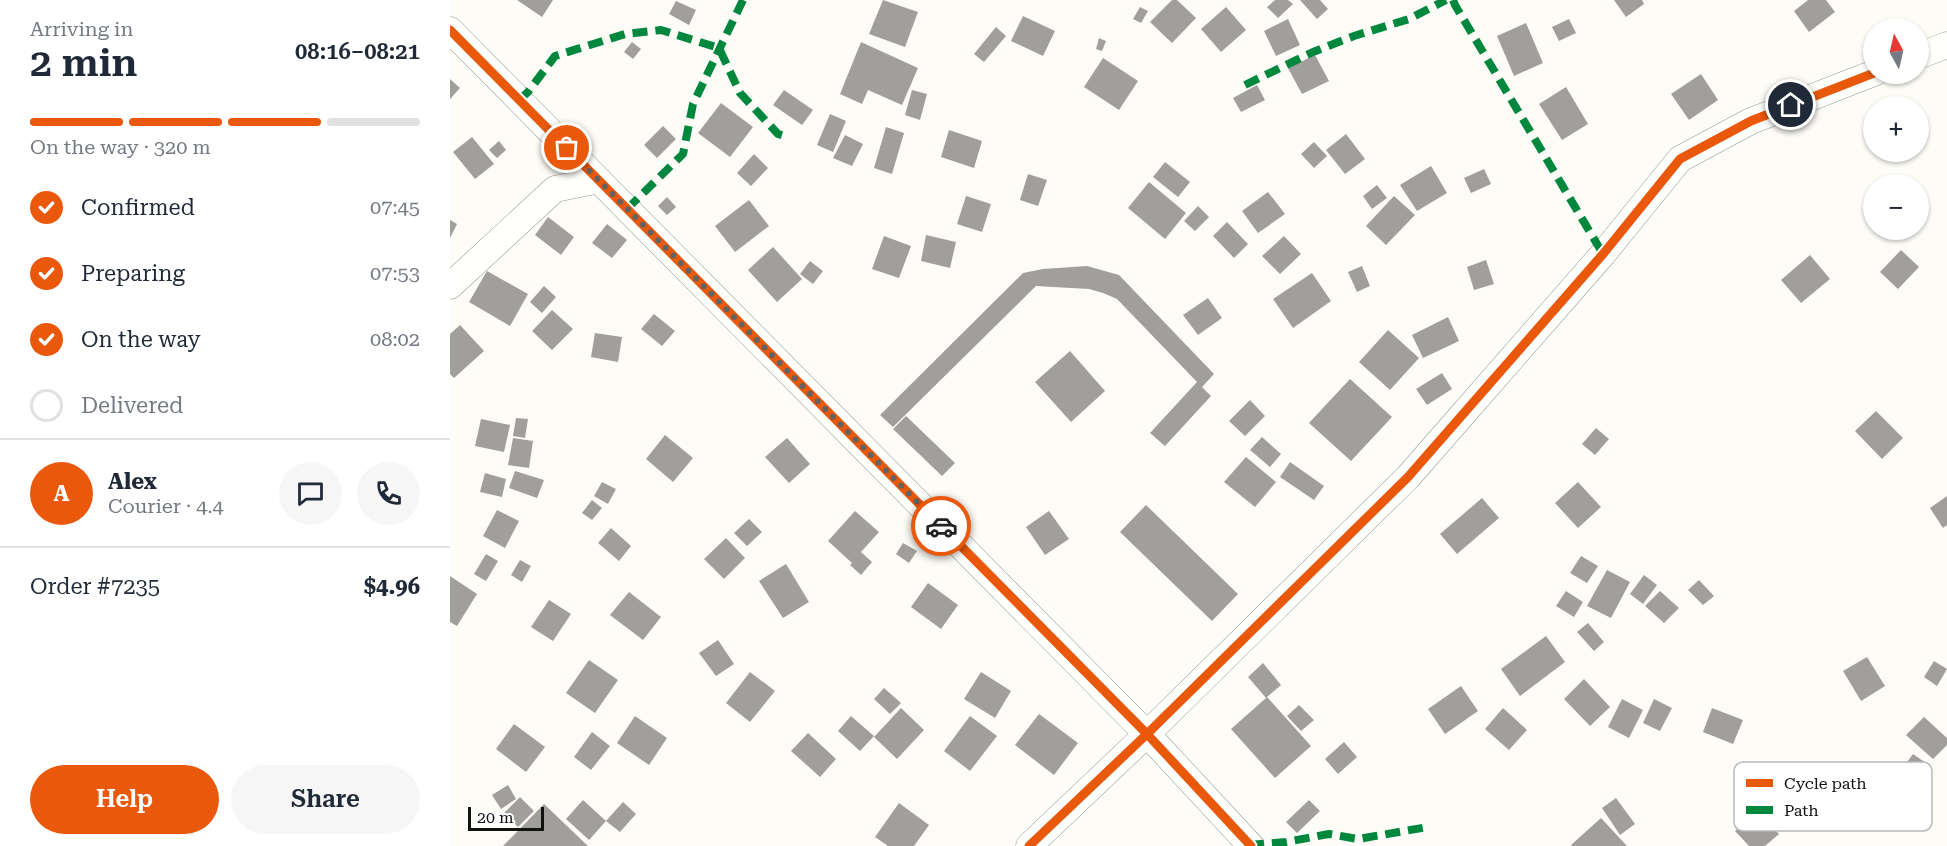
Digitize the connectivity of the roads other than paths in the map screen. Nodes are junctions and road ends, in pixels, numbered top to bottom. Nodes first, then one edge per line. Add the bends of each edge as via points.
1 (450, 30) edge
2 (1947, 45) edge
3 (1929, 52) edge
4 (1863, 78) edge
5 (599, 180) junction
6 (450, 286) edge
7 (1147, 734) junction
8 (1029, 846) edge
9 (1251, 846) edge

1 - 5 street
2 - 3 street
4 - 7 street via 1750,121 1680,159 1603,254 1408,477
5 - 6 street via 555,189
5 - 7 street
7 - 8 street
7 - 9 street

